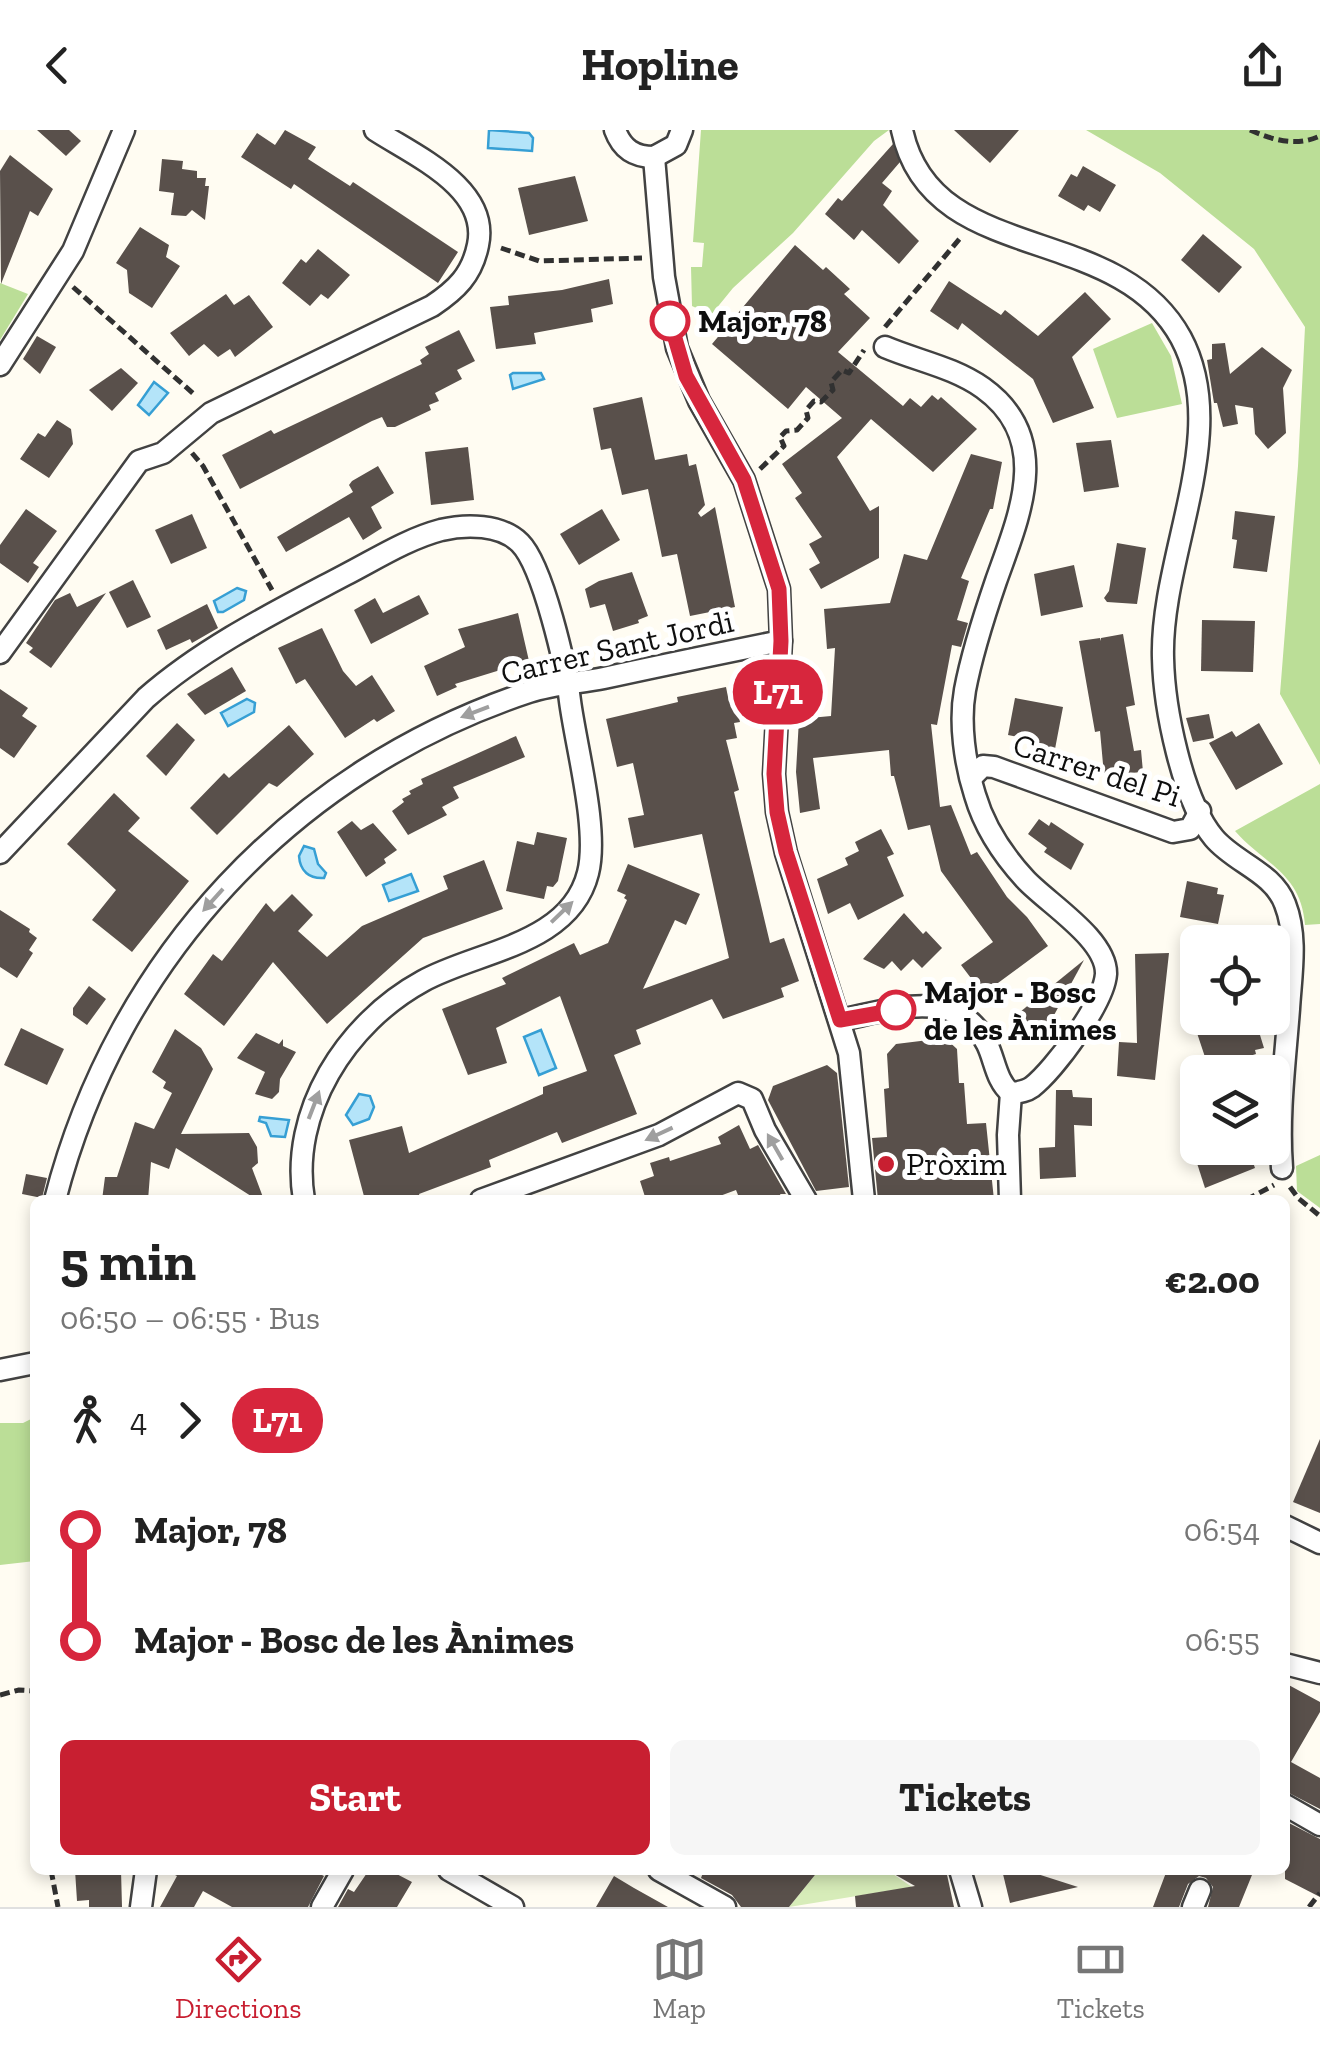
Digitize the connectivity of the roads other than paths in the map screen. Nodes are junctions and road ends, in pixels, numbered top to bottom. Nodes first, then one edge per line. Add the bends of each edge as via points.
1 (124, 130) edge
2 (375, 130) edge
3 (616, 130) edge
4 (682, 130) edge
5 (902, 130) edge
6 (654, 157) junction
7 (880, 339) road end
8 (0, 365) edge
9 (781, 641) junction
10 (0, 652) edge
11 (568, 684) junction
12 (971, 778) junction
13 (1200, 811) junction
14 (0, 854) edge
15 (840, 1020) junction
16 (1010, 1093) junction
17 (1282, 1168) dead end
18 (57, 1195) edge
19 (304, 1195) edge
20 (496, 1195) edge
21 (803, 1195) edge
22 (864, 1195) edge
23 (1010, 1195) edge
24 (30, 1364) edge
25 (0, 1370) edge
26 (1290, 1528) edge
27 (1320, 1543) edge
28 (1290, 1665) edge
29 (1320, 1673) edge
30 (1290, 1808) edge
31 (1320, 1825) edge
32 (145, 1875) edge
33 (340, 1875) edge
34 (458, 1875) edge
35 (668, 1875) edge
36 (961, 1875) edge
37 (141, 1907) edge
38 (322, 1907) edge
39 (513, 1907) edge
40 (725, 1907) edge
41 (970, 1907) edge

1 - 8 street via 73,251
2 - 10 street via 439,172 473,205 479,240 469,273 432,306 211,413 164,453 139,461
3 - 6 street via 630,152
4 - 6 street via 676,145
5 - 13 street via 910,154 950,206 972,221 1134,285 1164,313 1186,350 1198,386 1200,429 1165,613 1163,658 1176,745
6 - 9 street via 676,348 698,402 744,480 779,589
7 - 12 street via 985,389 1007,412 1020,440 1024,498 965,691
9 - 11 street, Carrer Sant Jordi
9 - 15 street via 777,812
11 - 14 street via 537,570 520,542 494,529 442,530 282,608 171,676
11 -> 18 street, Carrer Sant Jordi via 452,721 406,745 262,848 146,986 78,1126
19 -> 11 street via 309,1114 347,1046 421,982 544,929 582,890 589,822
12 - 13 street, Carrer del Pi via 982,766 994,767 1173,832 1190,829
12 - 16 street via 1001,849 1104,960 1104,984 1084,1022 1033,1086
13 - 17 street via 1214,837 1270,882 1286,906 1292,958
15 - 16 street via 923,1004 945,1008 976,1026
15 - 22 street via 852,1071
16 - 23 street
21 -> 20 street via 747,1094 738,1092 644,1141
24 - 25 street
26 - 27 street
28 - 29 street
30 - 31 street
32 - 37 street
33 - 38 street
34 - 39 street
35 - 40 street
36 - 41 street

